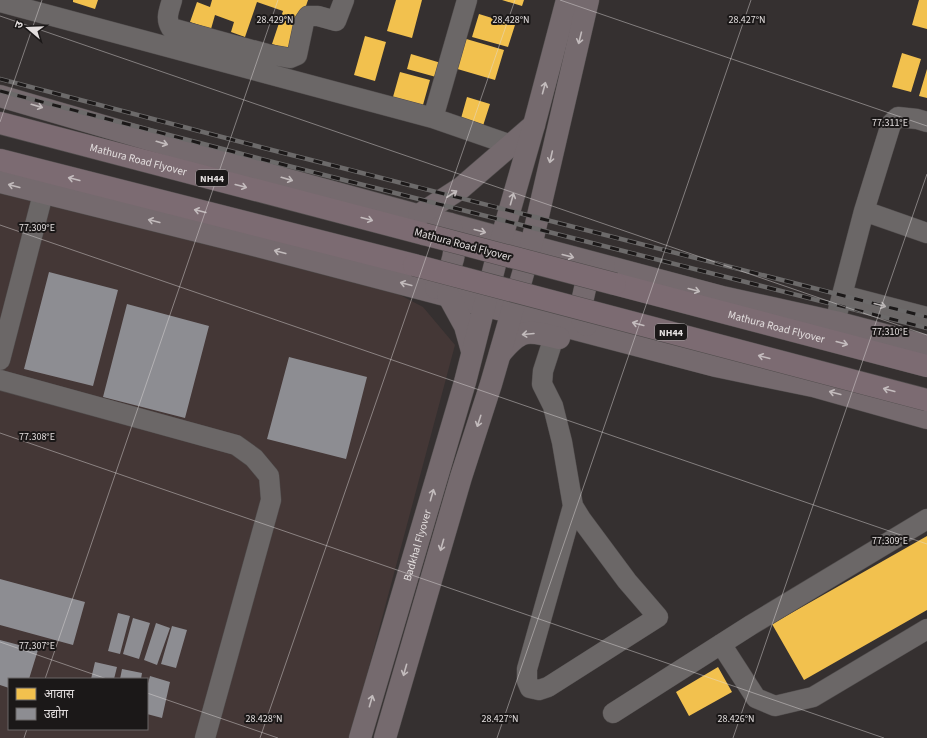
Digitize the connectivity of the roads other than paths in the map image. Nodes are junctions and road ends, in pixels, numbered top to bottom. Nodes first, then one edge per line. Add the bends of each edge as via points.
1 (172, 0) edge
2 (344, 0) edge
3 (467, 0) edge
4 (567, 0) edge
5 (588, 0) edge
6 (0, 2) edge
7 (240, 57) junction
8 (0, 96) edge
9 (433, 118) junction
10 (0, 122) edge
11 (927, 122) edge
12 (534, 125) junction
13 (511, 145) junction
14 (0, 160) edge
15 (0, 182) edge
16 (43, 194) junction
17 (864, 211) junction
18 (419, 215) junction
19 (450, 223) junction
20 (927, 233) edge
21 (502, 237) junction
22 (531, 246) junction
23 (605, 266) junction
24 (440, 293) junction
25 (842, 295) junction
26 (484, 305) junction
27 (512, 312) junction
28 (927, 317) edge
29 (835, 322) junction
30 (594, 334) junction
31 (554, 337) junction
32 (927, 346) edge
33 (472, 351) junction
34 (500, 355) junction
35 (0, 360) edge
36 (716, 366) junction
37 (927, 366) edge
38 (0, 380) edge
39 (927, 400) edge
40 (927, 418) edge
41 (573, 506) junction
42 (927, 519) edge
43 (927, 629) edge
44 (721, 644) junction
45 (613, 713) dead end
46 (205, 738) edge
47 (360, 738) edge
48 (385, 738) edge

1 - 7 street via 167,16 167,23 171,28
2 - 7 street via 336,20 308,16 304,22 297,55 290,58 267,54
3 - 9 street
12 -> 4 main road, Badkhal Flyover
5 -> 22 main road
6 - 7 street
7 - 9 street
8 -> 18 main road
9 - 13 street
10 -> 37 highway, Mathura Road Flyover / NH44, bridge
11 - 17 street via 898,117 891,124
12 - 13 main road
21 -> 12 main road, Badkhal Flyover
18 -> 13 main road via 461,188
39 -> 14 highway, NH44, bridge via 414,265
16 -> 15 main road
24 -> 16 main road
16 - 35 street
17 - 20 street
17 - 25 street
18 - 19 main road
19 -> 21 main road
19 - 24 main road via 455,247 453,264 441,283
21 - 22 main road
21 - 26 main road, Badkhal Flyover
22 -> 23 main road
22 - 27 main road
23 -> 29 main road via 722,297
23 - 30 main road via 593,272 586,284 580,311 582,319
24 - 26 main road
24 - 33 main road via 458,311
25 -> 28 street
25 - 29 street
26 - 27 main road
26 - 33 main road, Badkhal Flyover
27 - 30 main road
27 - 34 main road
29 - 32 main road
30 - 36 main road
31 -> 34 main road via 540,333 523,333 511,340
31 - 36 main road via 661,365
31 - 41 street via 543,371 542,384 553,406
47 -> 33 main road, Badkhal Flyover
34 -> 48 main road
40 -> 36 main road via 813,386
38 - 46 street via 236,445 254,458 269,476 271,500
41 - 41 street via 527,669 530,688 540,690 548,687 658,617 627,581
42 - 44 street
43 - 44 street via 813,697 775,706 756,698
44 - 45 street

